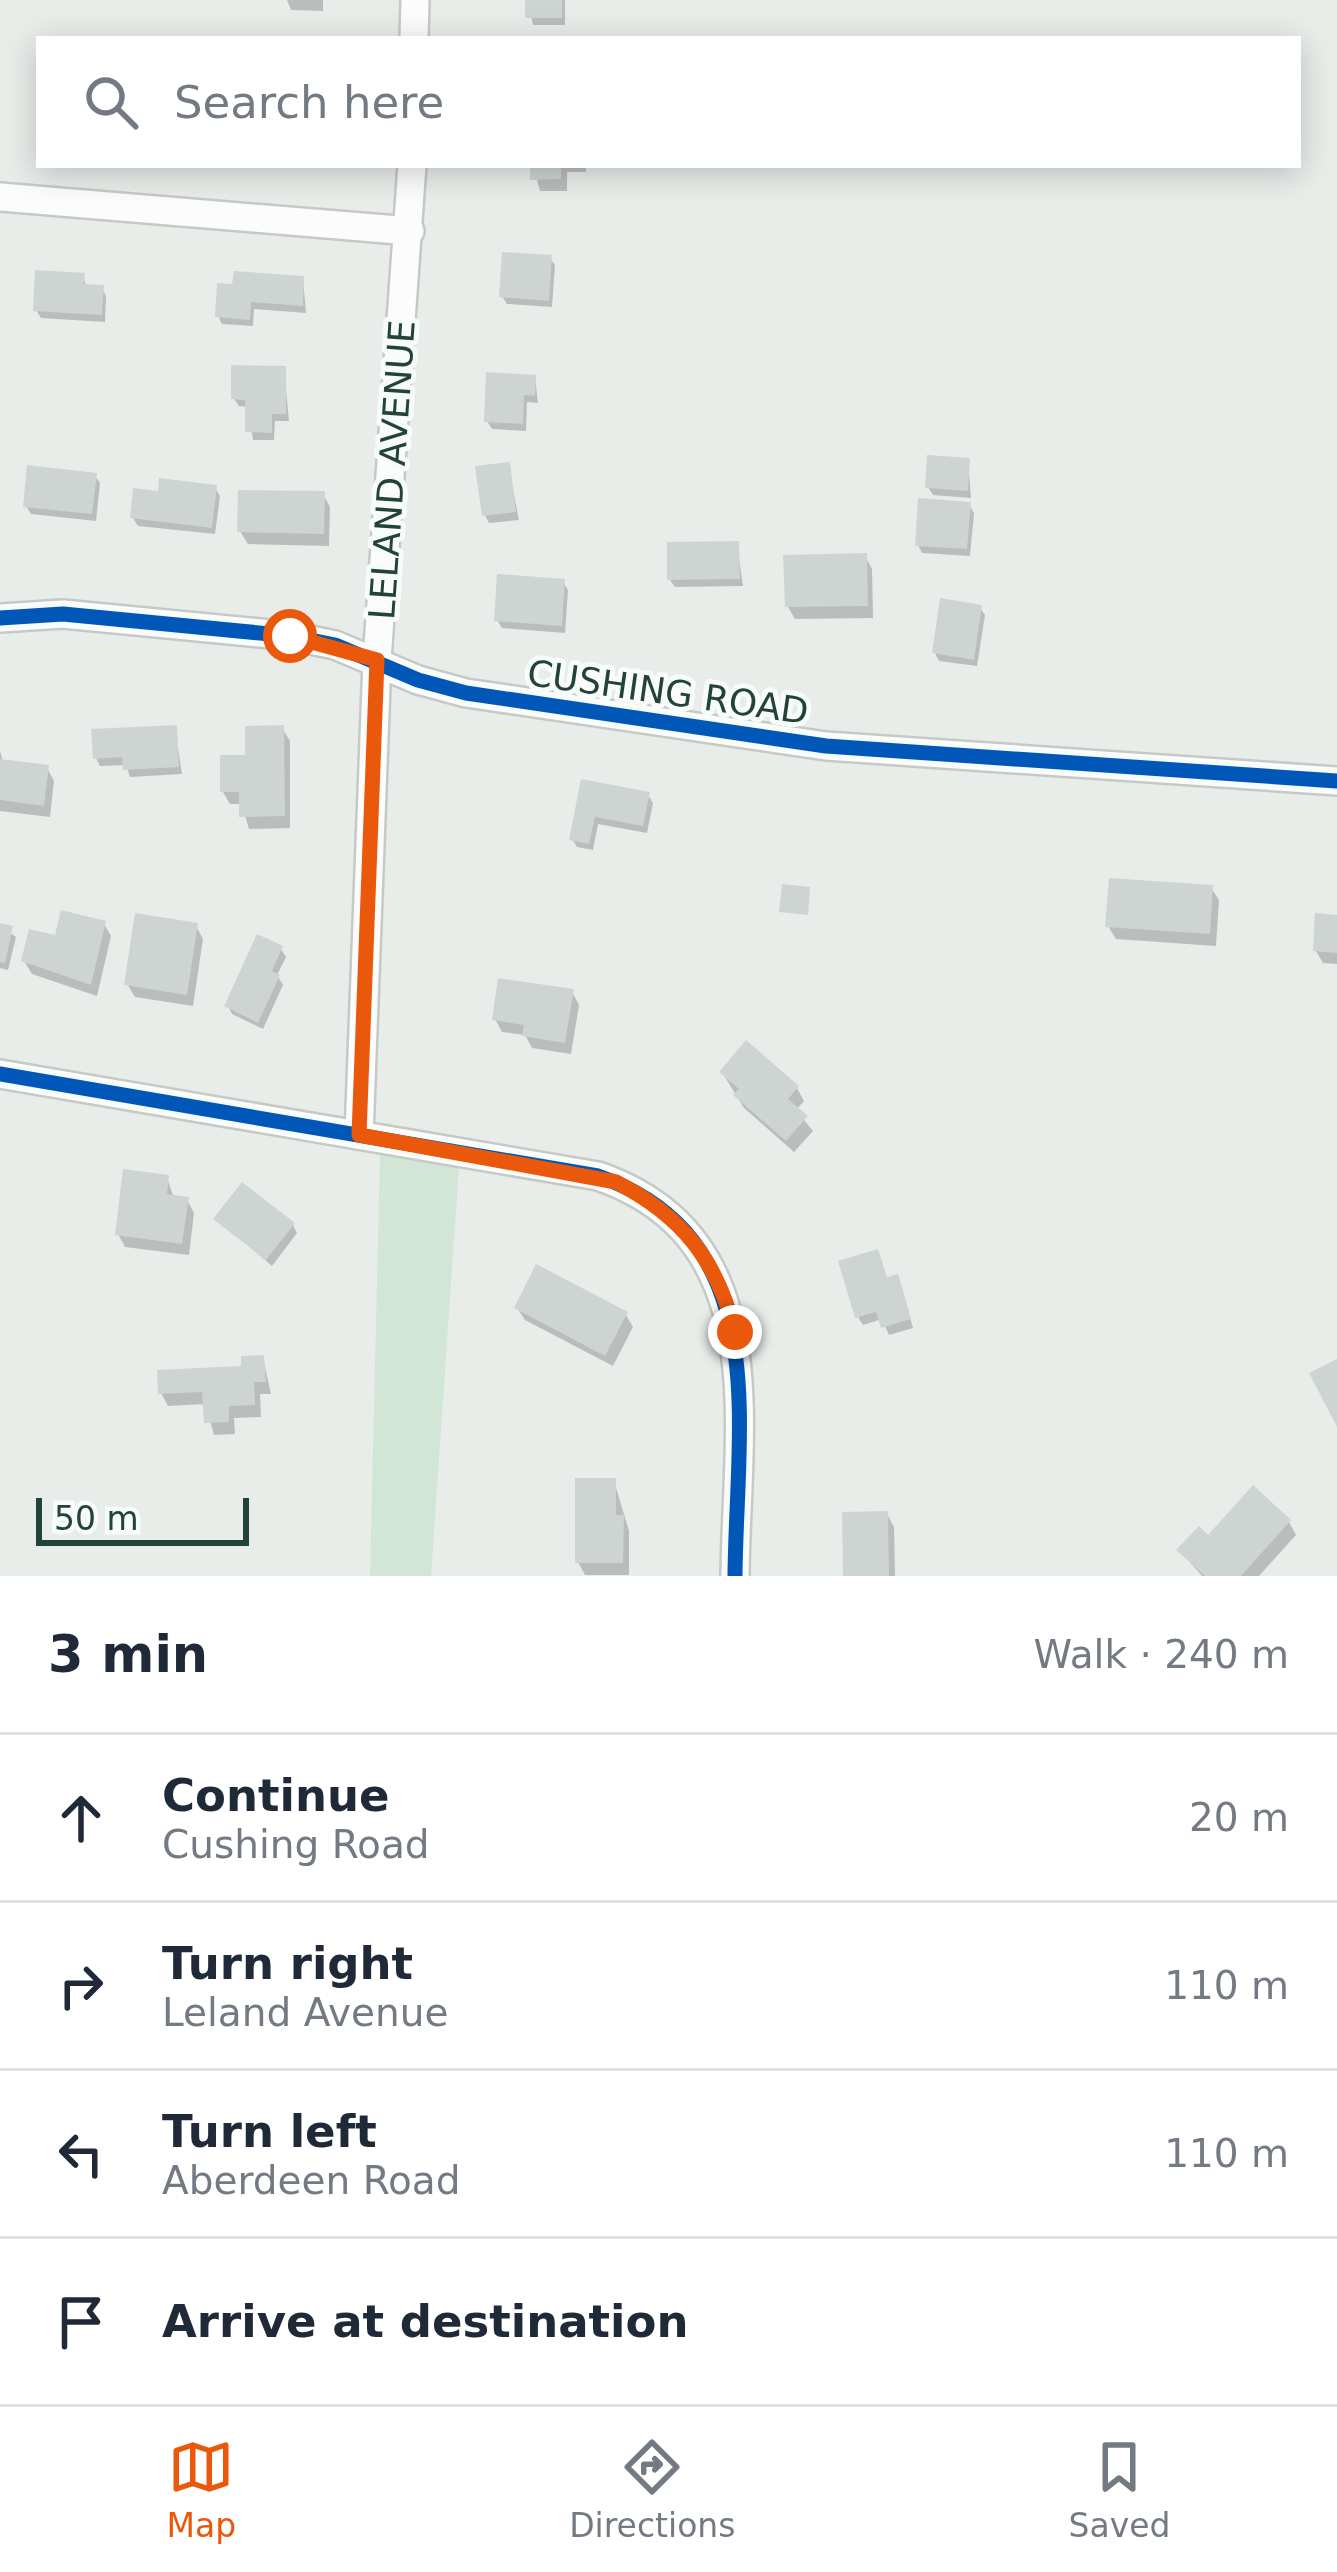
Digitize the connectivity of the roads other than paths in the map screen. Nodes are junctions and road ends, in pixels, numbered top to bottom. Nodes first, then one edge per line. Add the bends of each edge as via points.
1 (415, 0) edge
2 (414, 36) edge
3 (412, 168) edge
4 (0, 197) edge
5 (410, 231) junction
6 (0, 619) edge
7 (377, 660) junction
8 (1337, 781) edge
9 (0, 1074) edge
10 (359, 1135) junction
11 (735, 1576) edge

1 - 2 street
3 - 5 street, LELAND AVENUE
4 - 5 street
5 - 7 street, LELAND AVENUE
6 - 7 street, CUSHING ROAD via 63,614 290,636
7 - 8 street, CUSHING ROAD via 466,693 826,746
7 - 10 street, LELAND AVENUE
9 - 10 street
10 - 11 street via 598,1176 652,1201 696,1241 725,1293 735,1332

